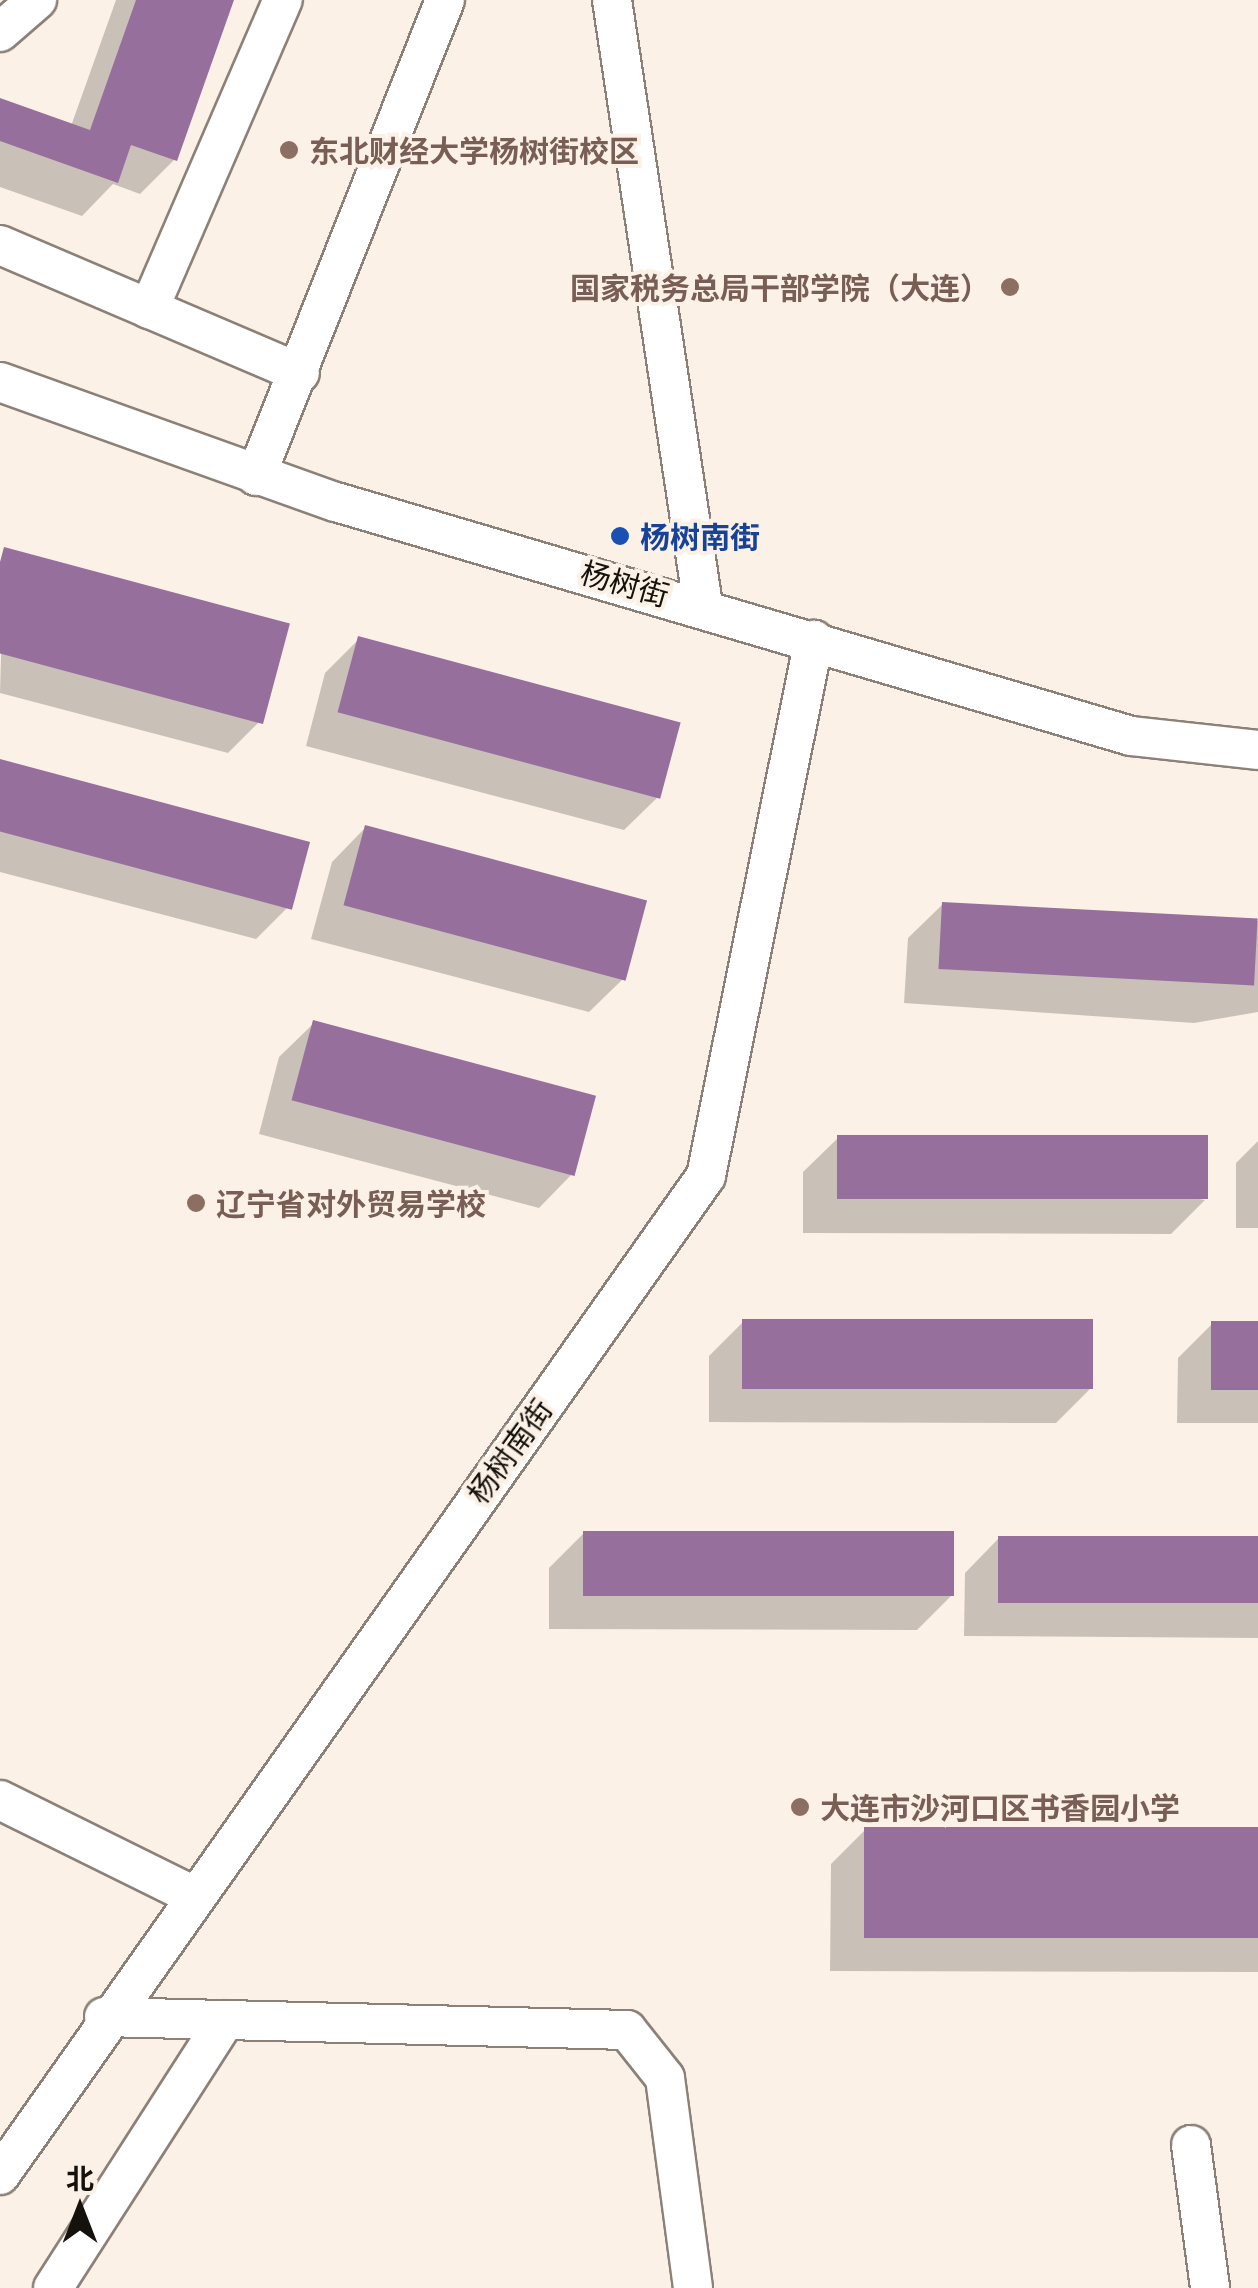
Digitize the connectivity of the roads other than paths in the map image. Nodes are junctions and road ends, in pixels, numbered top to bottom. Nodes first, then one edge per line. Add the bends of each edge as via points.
1 (37, 0) edge
2 (284, 0) edge
3 (445, 0) edge
4 (612, 0) edge
5 (0, 32) edge
6 (0, 245) edge
7 (150, 309) junction
8 (300, 373) junction
9 (0, 382) edge
10 (256, 476) junction
11 (703, 605) junction
12 (814, 640) junction
13 (1258, 750) edge
14 (0, 1800) edge
15 (192, 1894) junction
16 (104, 2017) junction
17 (225, 2020) junction
18 (1191, 2145) dead end
19 (0, 2175) edge
20 (53, 2288) edge
21 (693, 2288) edge
22 (1210, 2288) edge

1 - 5 street
2 - 7 street
3 - 8 street
4 - 11 street
6 - 7 street
7 - 8 street
8 - 10 street
9 - 10 street, 杨树街
10 - 11 street, 杨树街
11 - 12 street, 杨树街
12 - 13 street, 杨树街 via 1131,736
12 - 15 street, 杨树南街 via 706,1176
14 - 15 street
15 - 16 street, 杨树南街
16 - 17 street
16 - 19 street, 杨树南街
17 - 20 street
17 - 21 street via 627,2030 665,2078
18 - 22 street

